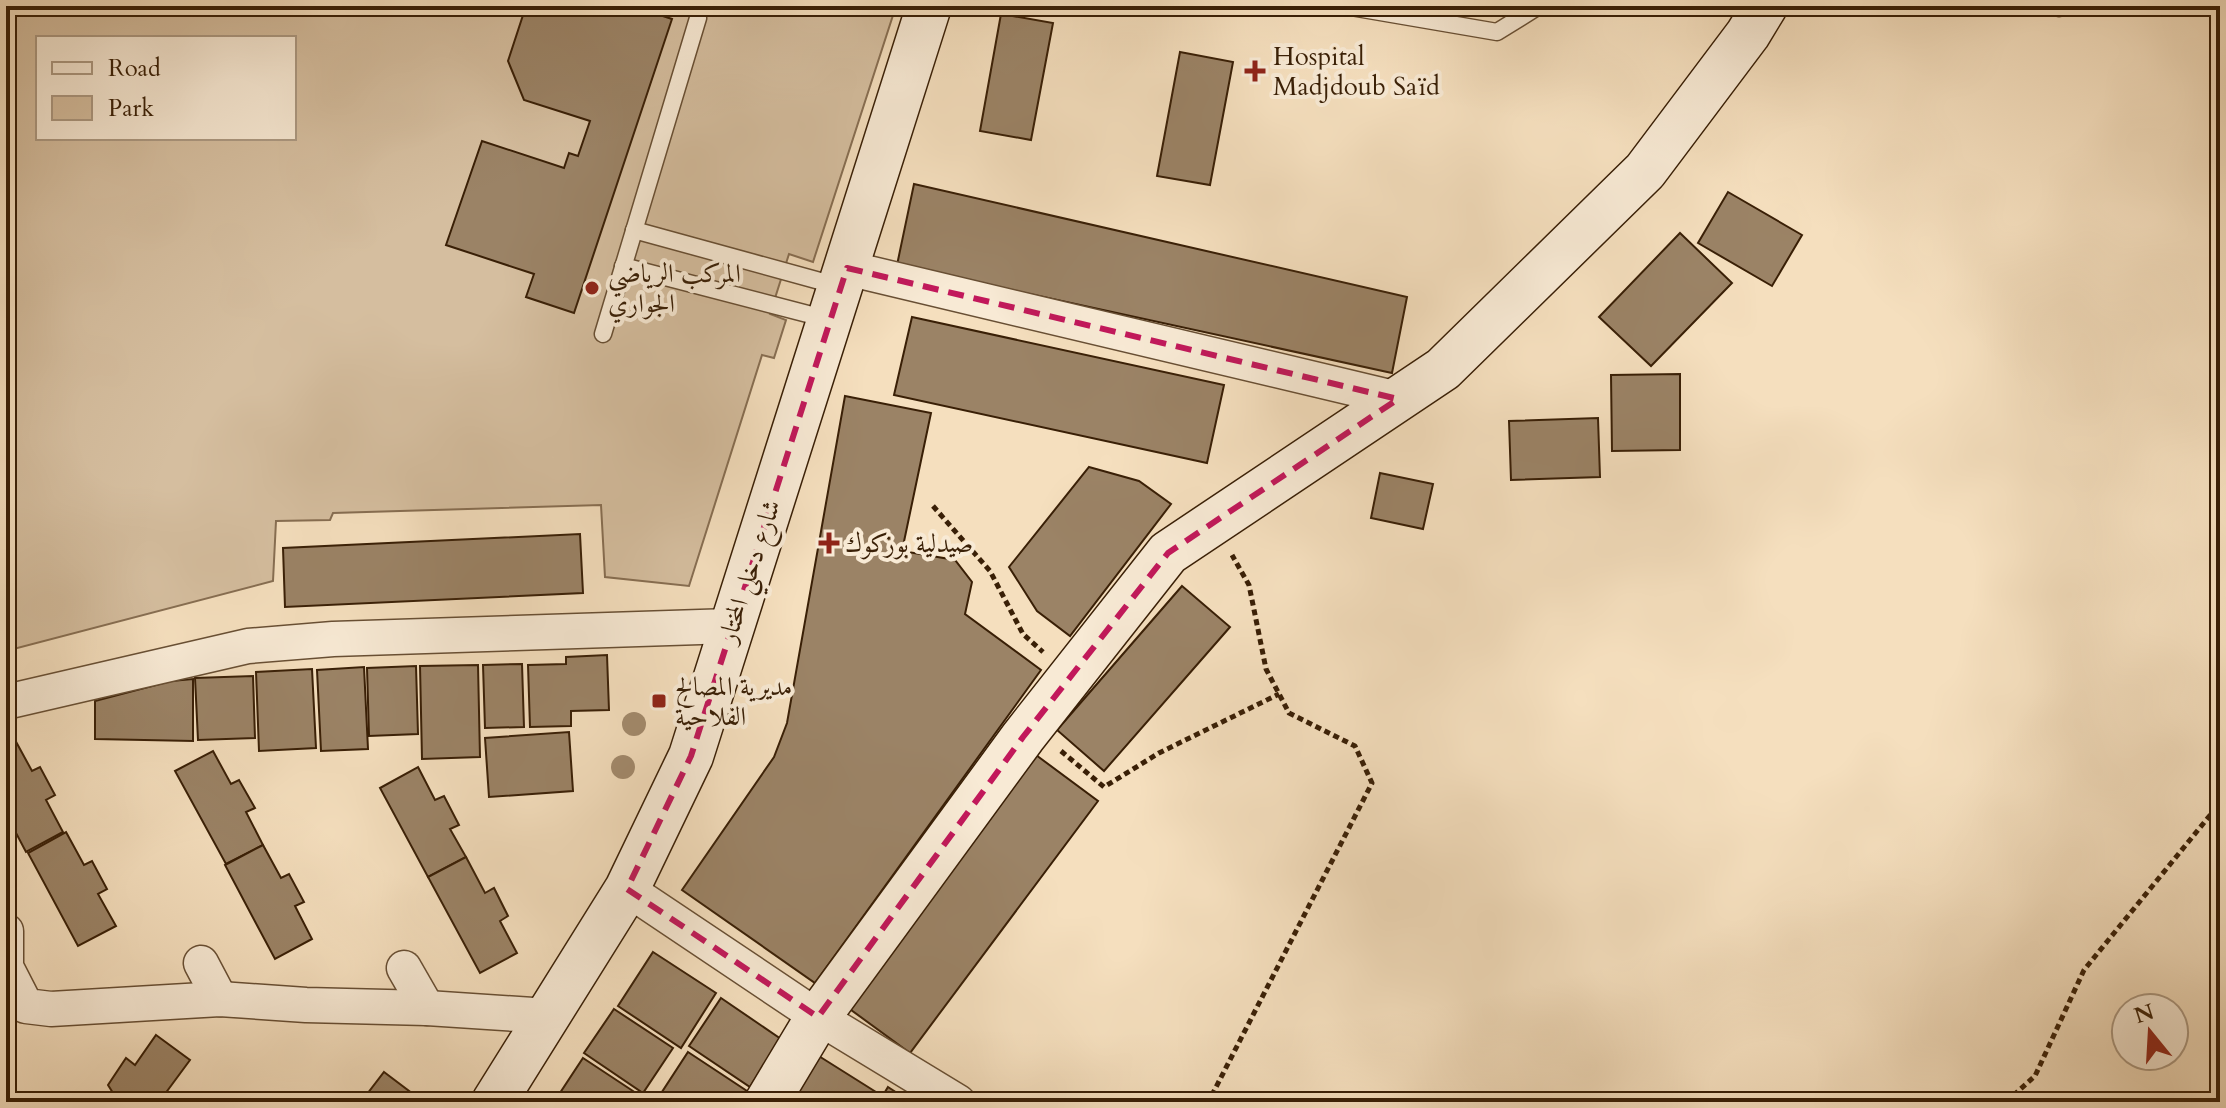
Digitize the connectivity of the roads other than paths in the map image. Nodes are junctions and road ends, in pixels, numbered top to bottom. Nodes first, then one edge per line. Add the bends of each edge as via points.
1 (929, 6) edge
2 (1345, 6) edge
3 (1534, 6) edge
4 (1765, 6) edge
5 (698, 18) dead end
6 (634, 230) junction
7 (623, 266) junction
8 (839, 292) junction
9 (603, 334) dead end
10 (1398, 399) junction
11 (731, 626) junction
12 (6, 702) edge
13 (627, 889) junction
14 (6, 931) edge
15 (201, 963) dead end
16 (404, 968) dead end
17 (220, 999) junction
18 (427, 1008) junction
19 (548, 1016) junction
20 (818, 1017) junction
21 (494, 1102) edge
22 (767, 1102) edge
23 (958, 1102) edge

1 - 8 street, شارع دخلي المختار
2 - 3 lane via 1497,32
4 - 10 street via 1645,171 1443,369
5 - 6 lane
6 - 7 lane
6 - 8 lane
7 - 8 lane
7 - 9 lane
8 - 10 street
8 - 11 street, شارع دخلي المختار
10 - 20 street via 1168,553 1032,726
11 - 12 street via 248,646
11 - 13 street, شارع دخلي المختار via 691,756
13 - 19 street, شارع دخلي المختار
13 - 20 street
14 - 17 street via 6,967 26,1006
15 - 17 street
16 - 18 street
17 - 18 street via 296,1016
18 - 19 street
19 - 21 street, شارع دخلي المختار
20 - 22 street
20 - 23 street

